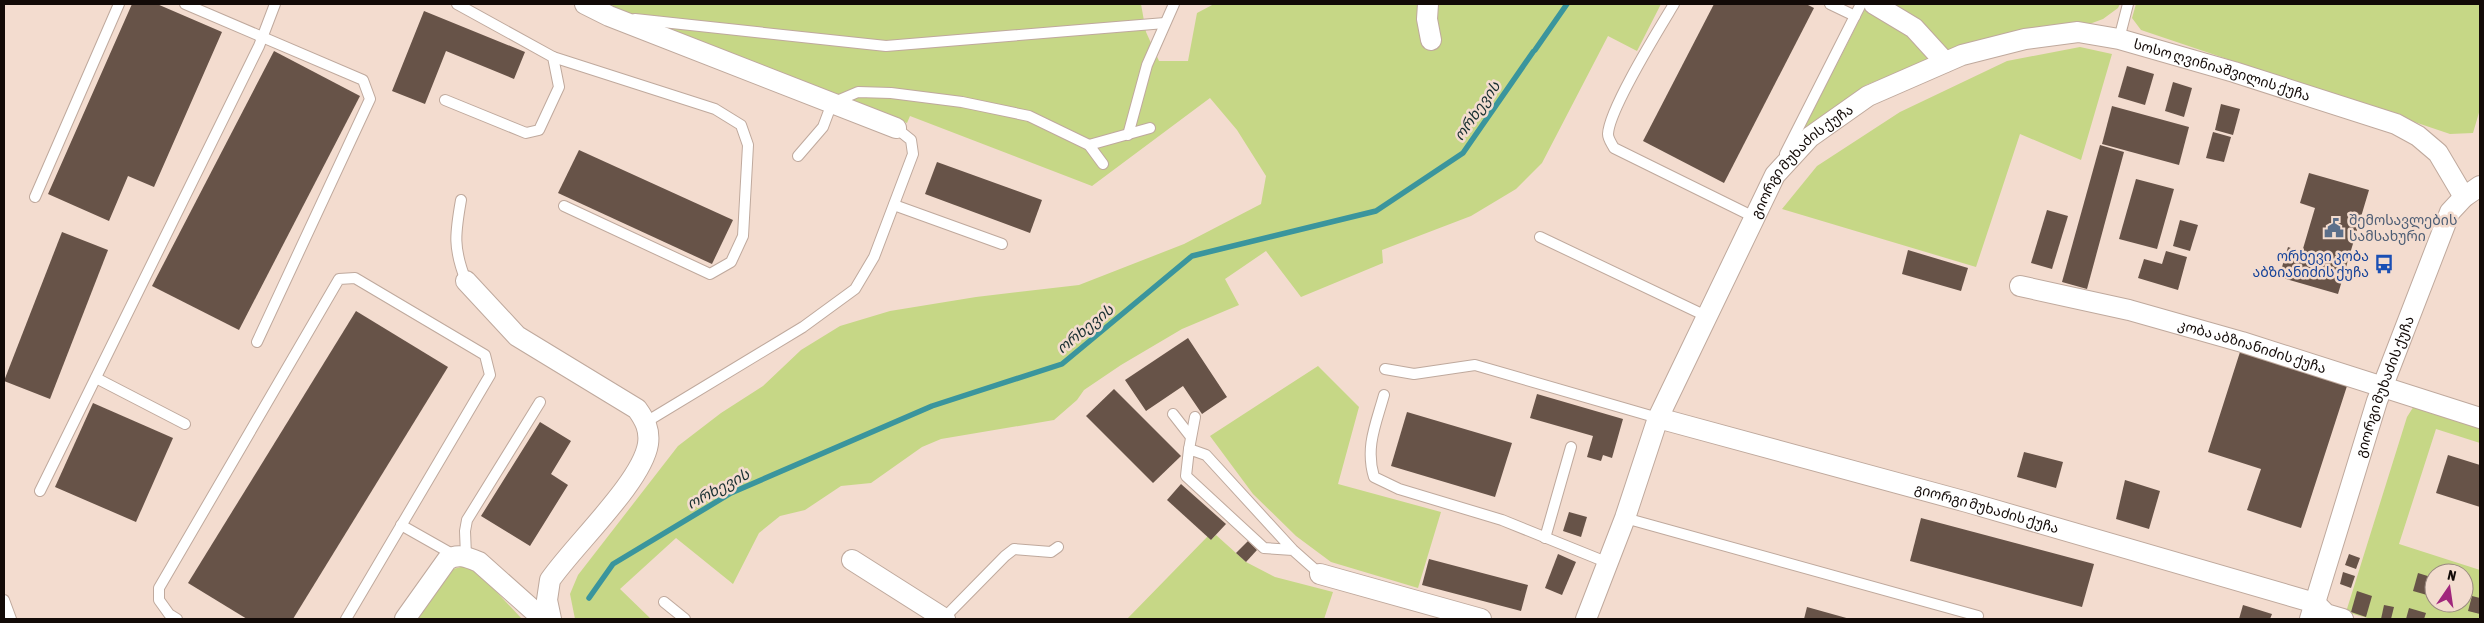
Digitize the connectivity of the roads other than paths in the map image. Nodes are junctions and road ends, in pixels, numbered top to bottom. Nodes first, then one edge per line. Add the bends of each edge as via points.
1 (119, 4) edge
2 (185, 4) edge
3 (275, 4) edge
4 (457, 4) edge
5 (585, 4) edge
6 (1174, 4) edge
7 (1428, 4) edge
8 (1674, 4) edge
9 (1830, 4) edge
10 (1861, 4) edge
11 (1874, 4) edge
12 (2128, 4) edge
13 (609, 16) junction
14 (1855, 16) junction
15 (1165, 23) junction
16 (262, 37) junction
17 (2119, 38) junction
18 (1431, 40) dead end
19 (553, 57) junction
20 (1945, 62) junction
21 (445, 100) dead end
22 (832, 103) junction
23 (896, 128) joint
24 (1150, 128) dead end
25 (1128, 134) junction
26 (1089, 145) junction
27 (798, 156) dead end
28 (1103, 164) dead end
29 (1775, 175) junction
30 (2472, 192) edge
31 (35, 198) dead end
32 (461, 200) dead end
33 (894, 205) junction
34 (564, 206) dead end
35 (1754, 217) junction
36 (1540, 237) dead end
37 (1002, 244) dead end
38 (466, 281) joint
39 (2020, 286) dead end
40 (1706, 316) junction
41 (257, 342) dead end
42 (1385, 369) dead end
43 (96, 378) junction
44 (2381, 388) junction
45 (1384, 394) dead end
46 (540, 402) dead end
47 (1173, 414) dead end
48 (1195, 417) dead end
49 (1658, 418) junction
50 (2480, 418) edge
51 (646, 422) junction
52 (185, 424) dead end
53 (1191, 437) junction
54 (1571, 447) dead end
55 (1188, 448) junction
56 (40, 491) dead end
57 (1625, 518) junction
58 (401, 525) junction
59 (1545, 538) junction
60 (1058, 547) dead end
61 (1293, 550) junction
62 (466, 558) junction
63 (852, 560) dead end
64 (1606, 562) junction
65 (1320, 574) joint
66 (4, 600) edge
67 (664, 602) dead end
68 (2312, 611) edge
69 (1978, 616) dead end
70 (11, 619) edge
71 (177, 619) edge
72 (346, 619) edge
73 (405, 619) edge
74 (543, 619) edge
75 (551, 619) edge
76 (685, 619) edge
77 (945, 619) edge
78 (1481, 619) edge
79 (1586, 619) edge
80 (2343, 619) edge

1 - 31 lane
2 - 16 lane
3 - 16 lane
4 - 19 lane
5 - 13 street
6 - 15 lane
7 - 18 street
8 - 35 lane via 1630,82 1608,136 1614,148
9 - 14 lane
10 - 14 lane
11 - 20 street via 1914,28
12 - 17 lane
13 - 15 lane via 886,46
13 - 22 street
14 - 29 lane
15 - 25 lane via 1147,65
16 - 41 lane via 363,80 370,99
16 - 43 lane
17 - 20 street, სოსო ღვინიაშვილის ქუჩა via 2078,32 2025,39
17 - 30 street, სოსო ღვინიაშვილის ქუჩა via 2396,124 2418,136 2438,153
19 - 21 lane via 559,87 539,130 526,133
19 - 34 lane via 715,109 741,126 748,145 743,236 731,262 710,274
20 - 29 street, გიორგი მუხაძის ქუჩა via 1868,96 1810,137
22 - 23 street
22 - 26 lane via 858,92 962,102 1029,116
22 - 27 lane via 823,126
23 - 33 lane via 911,140 913,154
24 - 25 lane
25 - 26 lane
26 - 28 lane
29 - 35 street, გიორგი მუხაძის ქუჩა
30 - 44 street, გიორგი მუხაძის ქუჩა via 2450,212
32 - 38 lane via 455,232 456,258
33 - 37 lane
33 - 51 lane via 874,257 855,289 795,332
35 - 40 street, გიორგი მუხაძის ქუჩა
36 - 40 lane
38 - 51 street via 517,336 637,409
39 - 44 street, კობა აბზიანიძის ქუჩა via 2129,310 2242,342
40 - 49 street, გიორგი მუხაძის ქუჩა
42 - 49 lane via 1414,374 1474,365
43 - 52 lane
43 - 56 lane
44 - 50 street, კობა აბზიანიძის ქუჩა
44 - 68 street, გიორგი მუხაძის ქუჩა
45 - 59 lane via 1369,460 1374,477 1399,489 1502,520
46 - 62 lane via 467,520
47 - 53 lane
48 - 53 lane
49 - 57 street, გიორგი მუხაძის ქუჩა
49 - 68 street, გიორგი მუხაძის ქუჩა via 1967,502
51 - 75 street via 648,442 634,478 550,580 547,600
53 - 55 lane
54 - 59 lane
55 - 61 lane via 1206,455
55 - 61 lane via 1186,476 1264,548
57 - 64 street, გიორგი მუხაძის ქუჩა
57 - 69 lane
58 - 62 lane
58 - 71 lane via 490,375 487,361 485,355 355,278 340,279 159,588 159,600
58 - 72 lane
59 - 64 lane
60 - 77 lane via 1051,552 1014,549
61 - 65 lane
62 - 73 street via 447,560
62 - 74 street
63 - 77 street
64 - 79 street, გიორგი მუხაძის ქუჩა
65 - 78 street
66 - 70 lane
67 - 76 lane
68 - 80 street

